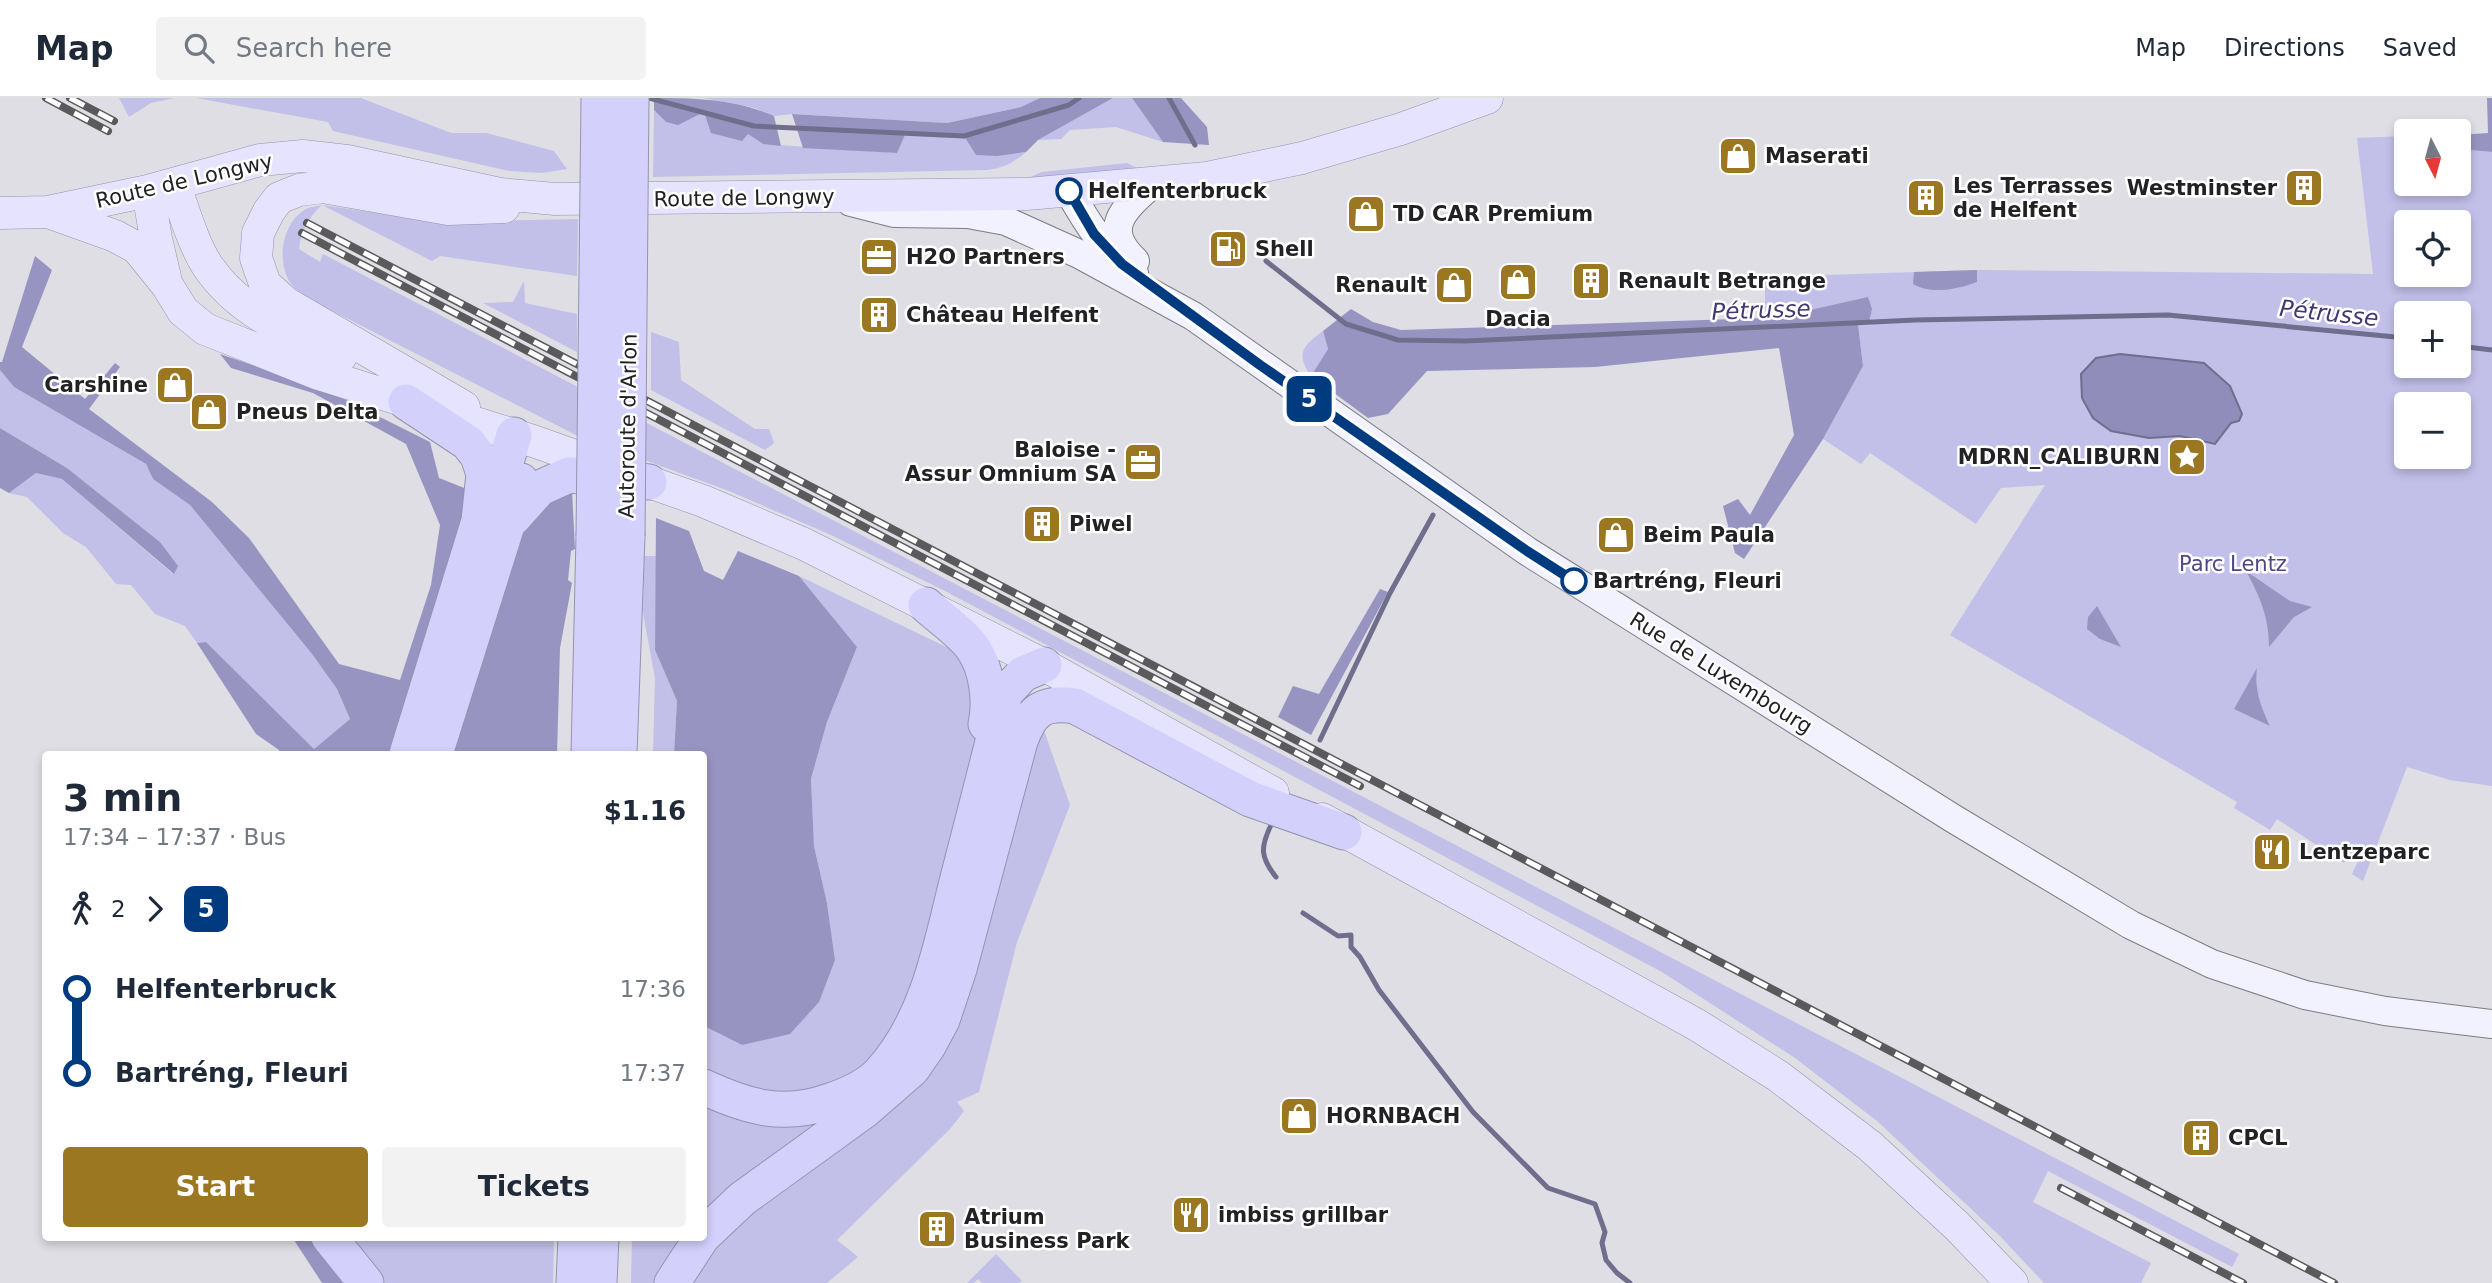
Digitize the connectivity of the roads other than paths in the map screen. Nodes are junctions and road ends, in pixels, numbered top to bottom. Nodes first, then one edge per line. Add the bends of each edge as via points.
1 (599, 98) edge
2 (632, 98) edge
3 (1487, 98) edge
4 (1153, 184) junction
5 (161, 187) junction
6 (1064, 192) junction
7 (830, 197) junction
8 (555, 200) junction
9 (48, 212) junction
10 (0, 213) edge
11 (1079, 254) junction
12 (167, 285) junction
13 (1193, 316) junction
14 (406, 402) junction
15 (523, 438) junction
16 (649, 482) junction
17 (508, 524) junction
18 (611, 536) junction
19 (926, 605) junction
20 (1044, 665) junction
21 (408, 751) edge
22 (416, 751) edge
23 (436, 751) edge
24 (589, 751) edge
25 (620, 751) edge
26 (1344, 832) junction
27 (953, 899) junction
28 (942, 1020) junction
29 (2492, 1024) edge
30 (707, 1088) edge
31 (707, 1232) edge
32 (332, 1241) edge
33 (576, 1241) edge
34 (601, 1241) edge
35 (700, 1241) edge
36 (366, 1283) edge
37 (574, 1283) edge
38 (599, 1283) edge
39 (671, 1283) edge
40 (2012, 1283) edge

1 - 18 highway, Autoroute d'Arlon, bridge
2 - 18 highway, Autoroute d'Arlon, bridge
3 - 4 main road, Route de Longwy via 1401,130 1302,158
4 - 6 main road, Route de Longwy
4 - 13 main road via 1117,221 1118,240
5 - 8 main road, Route de Longwy via 260,160 303,156 500,194
5 - 9 main road, Route de Longwy
5 - 12 main road via 156,239
5 - 15 main road via 208,266 232,296 262,319
6 - 7 main road, Route de Longwy
6 - 11 main road via 1064,225
6 - 13 main road via 1122,264
7 - 8 main road, Route de Longwy
7 - 11 main road, Rue de Luxembourg via 894,213 968,214 1006,221
8 - 15 main road via 449,209 323,187 279,198 258,233 256,258 265,284 286,303
9 - 10 main road, Route de Longwy
9 - 12 main road via 137,248
11 - 13 main road, Rue de Luxembourg
12 - 14 main road via 183,311 205,329
13 - 29 main road, Rue de Luxembourg via 1527,551 2132,925 2212,964 2305,995 2385,1011
14 - 15 main road
14 - 21 highway via 468,443 484,474 479,521
15 - 16 main road
15 - 17 highway
15 - 22 highway
16 - 17 highway via 569,475 540,488
16 - 19 main road via 804,544
17 - 23 highway
18 - 24 highway, Autoroute d'Arlon
18 - 25 highway, Autoroute d'Arlon
19 - 20 main road
19 - 27 highway via 973,648 985,676 988,713 954,865
20 - 26 main road
20 - 27 highway via 1023,674 1005,693
20 - 28 highway via 1010,736 949,967
26 - 28 highway via 1250,800 1075,706 1057,703 1043,708 1027,720 1020,741
26 - 40 main road via 1697,1025 1778,1076 1870,1146
27 - 30 highway via 928,991 879,1074 854,1092 810,1108 773,1110 736,1102
28 - 31 highway via 912,1069 865,1110 742,1199
32 - 36 highway
33 - 37 highway
34 - 38 highway
35 - 39 highway

